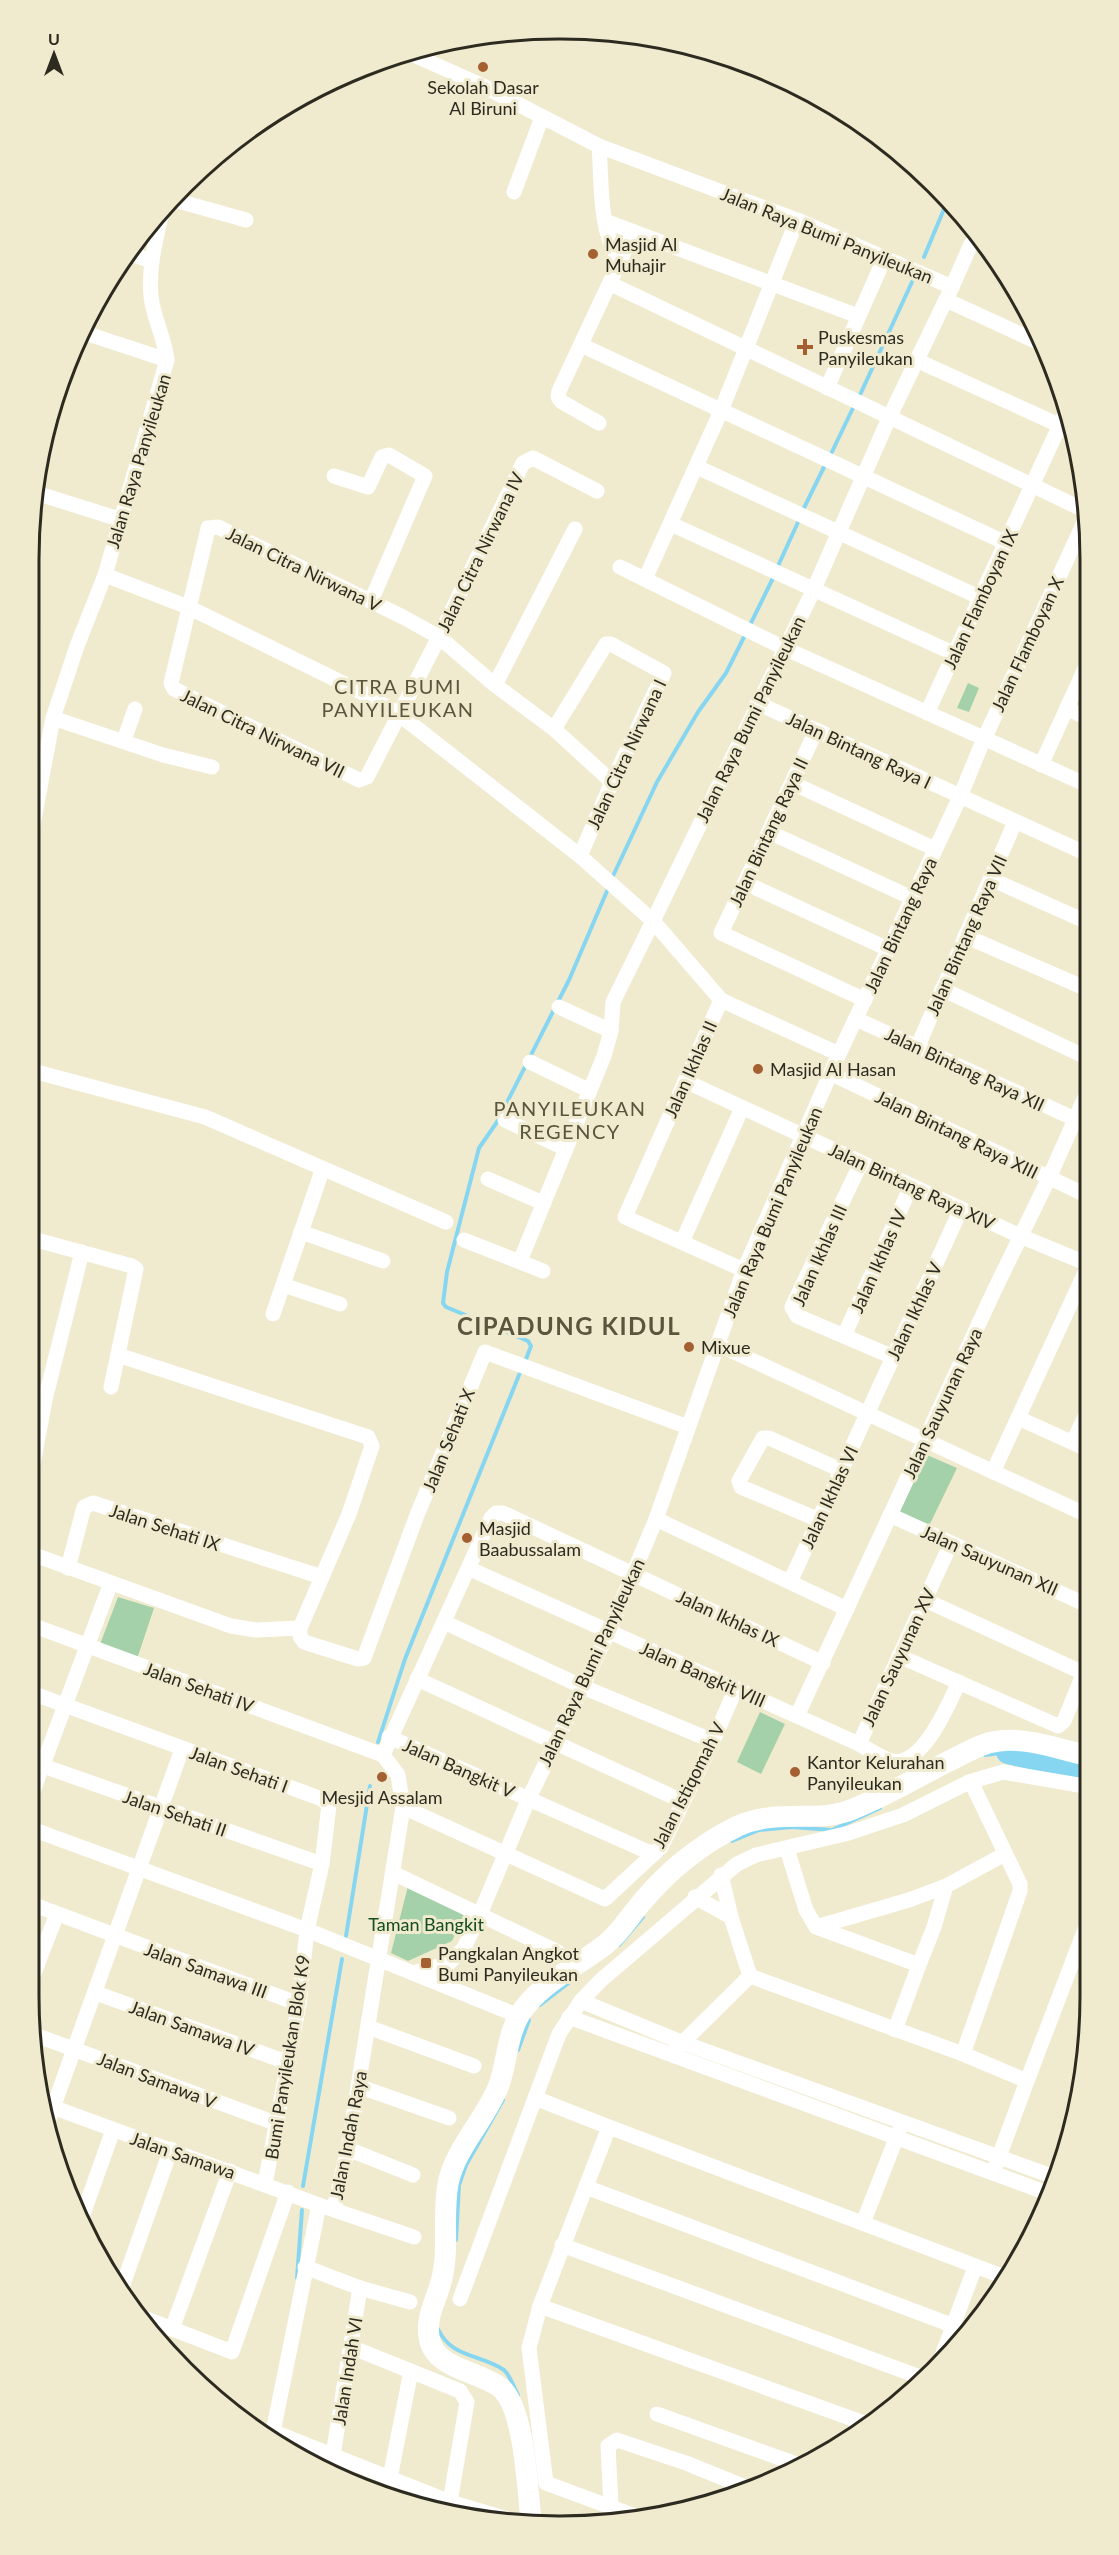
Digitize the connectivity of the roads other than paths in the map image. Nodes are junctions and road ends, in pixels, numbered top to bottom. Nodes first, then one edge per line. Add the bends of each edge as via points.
1 (420, 58) edge
2 (543, 117) junction
3 (599, 146) junction
4 (514, 192) dead end
5 (181, 202) edge
6 (246, 220) dead end
7 (796, 220) junction
8 (605, 221) junction
9 (158, 229) edge
10 (633, 233) junction
11 (974, 245) edge
12 (137, 256) edge
13 (885, 257) junction
14 (151, 261) junction
15 (621, 262) junction
16 (611, 284) junction
17 (773, 284) junction
18 (949, 293) junction
19 (858, 316) junction
20 (90, 335) edge
21 (1030, 337) edge
22 (582, 345) junction
23 (745, 349) junction
24 (168, 360) junction
25 (916, 360) junction
26 (826, 388) junction
27 (721, 411) junction
28 (889, 418) junction
29 (1061, 422) edge
30 (599, 423) dead end
31 (1063, 428) edge
32 (697, 467) junction
33 (334, 476) dead end
34 (863, 477) junction
35 (1032, 486) junction
36 (597, 491) dead end
37 (43, 495) edge
38 (1077, 507) edge
39 (119, 519) junction
40 (671, 524) junction
41 (575, 529) dead end
42 (839, 532) junction
43 (1079, 533) edge
44 (1006, 543) junction
45 (620, 567) dead end
46 (105, 575) junction
47 (645, 579) junction
48 (814, 589) junction
49 (981, 598) junction
50 (371, 601) junction
51 (188, 606) junction
52 (439, 637) junction
53 (784, 648) junction
54 (955, 654) junction
55 (1080, 679) edge
56 (495, 685) junction
57 (757, 703) junction
58 (1067, 708) junction
59 (135, 709) dead end
60 (927, 713) junction
61 (1080, 714) edge
62 (400, 715) junction
63 (53, 718) junction
64 (554, 729) junction
65 (816, 731) junction
66 (984, 739) junction
67 (124, 740) junction
68 (1041, 765) junction
69 (212, 767) dead end
70 (39, 778) edge
71 (612, 782) junction
72 (1080, 782) edge
73 (792, 783) junction
74 (960, 797) junction
75 (1015, 822) junction
76 (769, 832) junction
77 (935, 849) junction
78 (1080, 851) edge
79 (580, 856) junction
80 (992, 879) junction
81 (745, 883) junction
82 (912, 898) junction
83 (1080, 919) edge
84 (653, 921) junction
85 (965, 936) junction
86 (888, 949) junction
87 (1080, 986) edge
88 (942, 989) junction
89 (865, 999) junction
90 (721, 1000) junction
91 (559, 1007) dead end
92 (856, 1019) junction
93 (611, 1031) junction
94 (917, 1048) junction
95 (839, 1054) junction
96 (1080, 1054) edge
97 (530, 1062) dead end
98 (39, 1073) edge
99 (832, 1074) junction
100 (685, 1081) junction
101 (590, 1091) junction
102 (742, 1108) junction
103 (505, 1120) dead end
104 (1080, 1122) edge
105 (1080, 1124) edge
106 (804, 1136) junction
107 (566, 1149) junction
108 (861, 1163) junction
109 (322, 1171) junction
110 (1049, 1178) junction
111 (488, 1179) dead end
112 (911, 1186) junction
113 (1080, 1192) edge
114 (543, 1203) junction
115 (961, 1209) junction
116 (446, 1222) dead end
117 (301, 1232) junction
118 (1020, 1236) junction
119 (464, 1240) dead end
120 (39, 1241) edge
121 (682, 1242) junction
122 (81, 1252) junction
123 (383, 1261) dead end
124 (520, 1261) junction
125 (1080, 1262) edge
126 (744, 1270) junction
127 (543, 1271) dead end
128 (1080, 1282) edge
129 (283, 1285) junction
130 (340, 1304) dead end
131 (273, 1314) dead end
132 (844, 1335) junction
133 (717, 1344) junction
134 (118, 1355) junction
135 (893, 1357) junction
136 (111, 1388) dead end
137 (39, 1399) edge
138 (45, 1400) junction
139 (868, 1413) junction
140 (1018, 1418) junction
141 (688, 1427) junction
142 (1080, 1427) edge
143 (39, 1430) edge
144 (925, 1439) junction
145 (1073, 1442) junction
146 (1080, 1446) edge
147 (841, 1470) junction
148 (993, 1472) junction
149 (1080, 1512) edge
150 (890, 1515) junction
151 (656, 1519) junction
152 (819, 1520) junction
153 (951, 1543) junction
154 (39, 1557) edge
155 (68, 1568) junction
156 (470, 1569) junction
157 (633, 1573) junction
158 (322, 1577) junction
159 (790, 1582) junction
160 (110, 1585) junction
161 (924, 1600) junction
162 (1080, 1602) edge
163 (847, 1609) junction
164 (444, 1622) junction
165 (39, 1628) edge
166 (300, 1628) junction
167 (609, 1631) junction
168 (87, 1645) junction
169 (899, 1656) junction
170 (823, 1663) junction
171 (1080, 1667) edge
172 (417, 1679) junction
173 (958, 1682) junction
174 (583, 1687) junction
175 (1080, 1687) edge
176 (736, 1688) junction
177 (39, 1696) edge
178 (64, 1705) junction
179 (797, 1716) junction
180 (389, 1737) junction
181 (713, 1741) junction
182 (555, 1743) junction
183 (859, 1744) junction
184 (182, 1749) junction
185 (1080, 1749) edge
186 (377, 1752) junction
187 (39, 1756) edge
188 (39, 1765) edge
189 (969, 1782) junction
190 (1080, 1785) edge
191 (529, 1798) junction
192 (682, 1801) junction
193 (161, 1807) junction
194 (402, 1807) junction
195 (39, 1832) edge
196 (787, 1849) junction
197 (506, 1853) junction
198 (653, 1854) junction
199 (1005, 1854) junction
200 (322, 1864) junction
201 (138, 1868) junction
202 (393, 1873) junction
203 (721, 1875) junction
204 (946, 1886) junction
205 (695, 1897) junction
206 (39, 1907) edge
207 (53, 1912) junction
208 (480, 1914) junction
209 (731, 1917) junction
210 (816, 1927) junction
211 (307, 1930) junction
212 (114, 1936) junction
213 (1080, 1943) edge
214 (464, 1948) junction
215 (558, 1952) dead end
216 (39, 1953) edge
217 (378, 1959) junction
218 (919, 1965) junction
219 (413, 1973) junction
220 (750, 1976) junction
221 (447, 1988) junction
222 (96, 1993) junction
223 (581, 2001) junction
224 (299, 2004) junction
225 (509, 2012) dead end
226 (568, 2017) junction
227 (368, 2027) junction
228 (896, 2030) junction
229 (41, 2037) edge
230 (676, 2048) junction
231 (75, 2049) junction
232 (963, 2054) junction
233 (289, 2063) junction
234 (474, 2066) dead end
235 (1028, 2081) junction
236 (358, 2086) junction
237 (535, 2098) junction
238 (51, 2107) edge
239 (52, 2111) edge
240 (449, 2118) dead end
241 (902, 2123) junction
242 (278, 2124) junction
243 (609, 2127) junction
244 (113, 2130) junction
245 (896, 2138) junction
246 (171, 2149) junction
247 (348, 2149) junction
248 (999, 2157) junction
249 (230, 2172) junction
250 (993, 2174) junction
251 (413, 2175) dead end
252 (1048, 2175) edge
253 (266, 2184) junction
254 (586, 2187) junction
255 (1041, 2191) edge
256 (292, 2194) junction
257 (319, 2205) junction
258 (85, 2208) edge
259 (334, 2208) junction
260 (863, 2223) junction
261 (414, 2238) dead end
262 (562, 2245) junction
263 (975, 2266) junction
264 (305, 2267) junction
265 (998, 2275) edge
266 (124, 2281) edge
267 (360, 2288) junction
268 (460, 2299) dead end
269 (410, 2302) dead end
270 (540, 2307) junction
271 (155, 2322) edge
272 (954, 2326) junction
273 (172, 2329) junction
274 (947, 2343) edge
275 (351, 2347) junction
276 (411, 2371) junction
277 (916, 2375) edge
278 (657, 2414) dead end
279 (858, 2421) edge
280 (274, 2431) edge
281 (281, 2435) edge
282 (333, 2455) junction
283 (790, 2462) edge
284 (390, 2478) junction
285 (738, 2484) edge
286 (535, 2486) junction
287 (450, 2502) junction
288 (610, 2506) junction
289 (472, 2508) edge
290 (626, 2512) edge
291 (531, 2515) edge

1 - 2 street, Jalan Raya Bumi Panyileukan
2 - 3 street, Jalan Raya Bumi Panyileukan
2 - 4 street
3 - 7 street, Jalan Raya Bumi Panyileukan
3 - 8 street
5 - 6 street
7 - 13 street, Jalan Raya Bumi Panyileukan
7 - 17 street
8 - 10 street
8 - 15 street via 612,249
9 - 14 street, Jalan Raya Panyileukan
10 - 15 street
10 - 17 street
11 - 18 street
12 - 14 street
13 - 18 street, Jalan Raya Bumi Panyileukan
13 - 19 street
14 - 24 street, Jalan Raya Panyileukan via 151,297
15 - 16 street
16 - 22 street
16 - 23 street
17 - 19 street
17 - 23 street
18 - 21 street
18 - 25 street, Jalan Raya Bumi Panyileukan
19 - 26 street
20 - 24 street
22 - 27 street
22 - 30 street via 558,398
23 - 26 street
23 - 27 street
24 - 39 street, Jalan Raya Panyileukan
25 - 28 street, Jalan Raya Bumi Panyileukan
25 - 29 street
26 - 28 street
27 - 32 street
27 - 34 street
28 - 34 street, Jalan Raya Bumi Panyileukan
28 - 35 street
31 - 35 street, Jalan Flamboyan IX
32 - 40 street
32 - 42 street
33 - 50 street via 369,487 382,457 389,455 424,475
34 - 42 street, Jalan Raya Bumi Panyileukan
34 - 44 street
35 - 38 street
35 - 44 street, Jalan Flamboyan IX
36 - 52 street, Jalan Citra Nirwana IV via 533,458 523,464
37 - 39 street
39 - 46 street, Jalan Raya Panyileukan
40 - 47 street
40 - 48 street
41 - 56 street
42 - 48 street, Jalan Raya Bumi Panyileukan
42 - 49 street
43 - 66 street, Jalan Flamboyan X
44 - 49 street, Jalan Flamboyan IX
45 - 47 street
46 - 51 street
46 - 63 street, Jalan Raya Panyileukan
47 - 53 street
48 - 53 street, Jalan Raya Bumi Panyileukan
48 - 54 street
49 - 54 street, Jalan Flamboyan IX
50 - 51 street, Jalan Citra Nirwana V via 212,526
50 - 52 street, Jalan Citra Nirwana V
51 - 62 street
51 - 62 street, Jalan Citra Nirwana VII via 171,683 174,689 359,780 367,777
52 - 56 street, Jalan Citra Nirwana V
52 - 62 street, Jalan Citra Nirwana IV
53 - 57 street, Jalan Raya Bumi Panyileukan
53 - 60 street
54 - 60 street, Jalan Flamboyan IX
55 - 58 street
56 - 64 street, Jalan Citra Nirwana V
57 - 65 street, Jalan Bintang Raya I
57 - 84 street, Jalan Raya Bumi Panyileukan
58 - 61 street
58 - 68 street
59 - 67 street
60 - 66 street
62 - 79 street
63 - 67 street
63 - 70 street, Jalan Raya Panyileukan
64 - 71 street, Jalan Citra Nirwana V
64 - 71 street, Jalan Citra Nirwana I via 606,644 664,673
65 - 73 street, Jalan Bintang Raya II
65 - 74 street, Jalan Bintang Raya I
66 - 68 street
66 - 74 street, Jalan Flamboyan X
67 - 69 street
68 - 72 street
71 - 79 street, Jalan Citra Nirwana I
73 - 76 street, Jalan Bintang Raya II
73 - 77 street
74 - 75 street, Jalan Bintang Raya I
74 - 77 street, Jalan Bintang Raya
75 - 78 street, Jalan Bintang Raya I
75 - 80 street, Jalan Bintang Raya VII
76 - 81 street, Jalan Bintang Raya II
76 - 82 street
77 - 82 street, Jalan Bintang Raya
79 - 84 street
80 - 83 street
80 - 85 street, Jalan Bintang Raya VII
81 - 86 street
81 - 89 street, Jalan Bintang Raya II via 721,933
82 - 86 street, Jalan Bintang Raya
84 - 90 street
84 - 93 street, Jalan Raya Bumi Panyileukan via 614,1002
85 - 87 street
85 - 88 street, Jalan Bintang Raya VII
86 - 89 street, Jalan Bintang Raya
88 - 94 street, Jalan Bintang Raya VII
88 - 96 street
89 - 92 street, Jalan Bintang Raya
90 - 95 street
90 - 100 street, Jalan Ikhlas II
91 - 93 street
92 - 94 street, Jalan Bintang Raya XII
92 - 95 street, Jalan Bintang Raya
93 - 101 street, Jalan Raya Bumi Panyileukan
94 - 104 street, Jalan Bintang Raya XII
95 - 99 street, Jalan Raya Bumi Panyileukan
97 - 101 street
98 - 109 street via 205,1117
99 - 106 street, Jalan Raya Bumi Panyileukan
99 - 110 street, Jalan Bintang Raya XIII
100 - 102 street, Jalan Bintang Raya XIV
100 - 121 street, Jalan Ikhlas II via 625,1216
101 - 107 street, Jalan Raya Bumi Panyileukan
102 - 106 street, Jalan Bintang Raya XIV
102 - 121 street
103 - 107 street
105 - 110 street, Jalan Sauyunan Raya
106 - 108 street, Jalan Bintang Raya XIV
106 - 126 street, Jalan Raya Bumi Panyileukan
107 - 114 street, Jalan Raya Bumi Panyileukan
108 - 112 street, Jalan Bintang Raya XIV
108 - 132 street, Jalan Ikhlas III via 792,1307 796,1316
109 - 116 street
109 - 117 street
110 - 113 street, Jalan Bintang Raya XIII
110 - 118 street, Jalan Sauyunan Raya
111 - 114 street
112 - 115 street, Jalan Bintang Raya XIV
112 - 132 street, Jalan Ikhlas IV
114 - 124 street, Jalan Raya Bumi Panyileukan
115 - 118 street, Jalan Bintang Raya XIV
115 - 135 street, Jalan Ikhlas V
117 - 123 street
117 - 129 street
118 - 125 street, Jalan Bintang Raya XIV
118 - 144 street, Jalan Sauyunan Raya
119 - 124 street
120 - 122 street
121 - 126 street, Jalan Ikhlas II
122 - 134 street via 136,1269
122 - 138 street
124 - 127 street
126 - 133 street, Jalan Raya Bumi Panyileukan
128 - 140 street
129 - 130 street
129 - 131 street
132 - 135 street, Jalan Ikhlas III
133 - 139 street
133 - 141 street, Jalan Raya Bumi Panyileukan
134 - 136 street
134 - 158 street via 239,1392 371,1440 358,1490
135 - 139 street, Jalan Ikhlas V
137 - 138 street
138 - 143 street
139 - 144 street
139 - 147 street, Jalan Ikhlas VI
140 - 145 street
140 - 148 street
141 - 151 street, Jalan Raya Bumi Panyileukan
141 - 166 street, Jalan Sehati X via 485,1352 417,1515 368,1653 358,1659 304,1642
142 - 145 street
144 - 148 street
144 - 150 street, Jalan Sauyunan Raya
145 - 146 street
147 - 152 street, Jalan Ikhlas VI
147 - 152 street via 763,1438 739,1481 741,1487
148 - 149 street
150 - 153 street, Jalan Sauyunan XII
150 - 163 street, Jalan Sauyunan Raya
151 - 157 street, Jalan Raya Bumi Panyileukan
151 - 159 street
152 - 159 street, Jalan Ikhlas VI
153 - 161 street, Jalan Sauyunan XV
153 - 162 street, Jalan Sauyunan XII
154 - 155 street
155 - 158 street, Jalan Sehati IX via 84,1507 93,1503
155 - 160 street
156 - 157 street, Jalan Ikhlas IX via 491,1518 503,1513
156 - 164 street
156 - 167 street, Jalan Bangkit VIII
157 - 167 street, Jalan Raya Bumi Panyileukan
157 - 170 street, Jalan Ikhlas IX
158 - 166 street
159 - 163 street
160 - 166 street via 231,1626 255,1630
160 - 168 street
161 - 169 street, Jalan Sauyunan XV
161 - 171 street
163 - 170 street, Jalan Sauyunan Raya
164 - 172 street
164 - 174 street
165 - 168 street, Jalan Sehati IV
167 - 174 street, Jalan Raya Bumi Panyileukan
167 - 176 street, Jalan Bangkit VIII
168 - 178 street
168 - 186 street, Jalan Sehati IV
169 - 173 street
169 - 183 street, Jalan Sauyunan XV
170 - 179 street, Jalan Sauyunan Raya
172 - 180 street
172 - 182 street
173 - 175 street via 1058,1726
173 - 183 street via 945,1712 927,1741 914,1753 891,1761
174 - 181 street
174 - 182 street, Jalan Raya Bumi Panyileukan
176 - 179 street, Jalan Bangkit VIII
176 - 181 street, Jalan Istiqomah V
177 - 178 street, Jalan Sehati I
178 - 184 street, Jalan Sehati I
178 - 187 street
179 - 183 street, Jalan Sauyunan XV
180 - 186 street
180 - 191 street, Jalan Bangkit V
181 - 192 street, Jalan Istiqomah V
182 - 191 street, Jalan Raya Bumi Panyileukan
182 - 192 street
184 - 193 street
184 - 200 street, Jalan Sehati I via 329,1804
185 - 286 street via 1000,1740 971,1750 875,1801 846,1812 777,1815 741,1824 671,1871 616,1935 554,1980 520,2014 489,2110 448,2181 442,2282 429,2323 429,2339 444,2360 490,2381 511,2401
186 - 194 street via 398,1776
188 - 193 street, Jalan Sehati II
189 - 190 street via 1003,1772
189 - 196 street via 903,1815
189 - 199 street
191 - 197 street, Jalan Raya Bumi Panyileukan
191 - 198 street, Jalan Bangkit V
192 - 198 street, Jalan Istiqomah V via 661,1846
193 - 200 street, Jalan Sehati II
193 - 201 street
194 - 197 street
194 - 202 street
195 - 201 street
196 - 203 street via 756,1855
196 - 210 street via 806,1910
197 - 198 street, Jalan Istiqomah V via 605,1899
197 - 208 street, Jalan Raya Bumi Panyileukan
199 - 204 street
199 - 232 street via 1015,1870 1020,1891
200 - 211 street, Jalan Sehati I
201 - 211 street
201 - 212 street
202 - 208 street
202 - 217 street
203 - 205 street
203 - 209 street
204 - 210 street
204 - 218 street
205 - 209 street
205 - 223 street
206 - 207 street
207 - 212 street, Jalan Samawa III
207 - 216 street
208 - 214 street, Jalan Raya Bumi Panyileukan
208 - 215 street
209 - 220 street
210 - 218 street
211 - 217 street
211 - 224 street, Bumi Panyileukan Blok K9
212 - 222 street
212 - 224 street, Jalan Samawa III
213 - 235 street
214 - 219 street, Jalan Raya Bumi Panyileukan via 449,1963
214 - 221 street
217 - 219 street
217 - 227 street, Jalan Indah Raya
218 - 228 street
219 - 221 street
220 - 228 street
220 - 230 street
221 - 225 street
222 - 231 street
222 - 233 street, Jalan Samawa IV
223 - 226 street
223 - 230 street
224 - 233 street, Bumi Panyileukan Blok K9
226 - 230 street
226 - 237 street
227 - 234 street
227 - 236 street, Jalan Indah Raya
228 - 232 street
229 - 231 street, Jalan Samawa V
230 - 241 street
230 - 245 street
231 - 238 street
231 - 242 street, Jalan Samawa V
232 - 235 street
233 - 242 street, Bumi Panyileukan Blok K9
235 - 248 street
236 - 240 street
236 - 247 street, Jalan Indah Raya
237 - 243 street
237 - 268 street
239 - 244 street, Jalan Samawa
241 - 245 street
241 - 248 street
242 - 253 street, Bumi Panyileukan Blok K9
243 - 254 street
243 - 260 street
244 - 246 street, Jalan Samawa
244 - 258 street
245 - 250 street
245 - 260 street
246 - 249 street, Jalan Samawa
246 - 266 street
247 - 251 street
247 - 259 street, Jalan Indah Raya
248 - 250 street
248 - 252 street
249 - 253 street, Jalan Samawa
249 - 273 street
250 - 255 street
253 - 256 street, Jalan Samawa
254 - 262 street
254 - 272 street
256 - 257 street, Jalan Samawa
256 - 273 street via 232,2352
257 - 259 street, Jalan Indah Raya
257 - 264 street, Jalan Indah Raya
259 - 261 street
260 - 263 street
262 - 270 street
262 - 277 street
263 - 265 street
263 - 272 street
264 - 267 street
264 - 280 street, Jalan Indah Raya
267 - 269 street
267 - 275 street, Jalan Indah VI
270 - 279 street
270 - 286 street via 529,2349
271 - 273 street
272 - 274 street
275 - 276 street
275 - 282 street, Jalan Indah VI
276 - 284 street
276 - 287 street via 460,2391 467,2402
278 - 283 street
281 - 282 street, Jalan Indah Raya
282 - 284 street
284 - 287 street
285 - 288 street via 617,2440 609,2446
286 - 288 street
286 - 291 street
287 - 289 street
288 - 290 street

